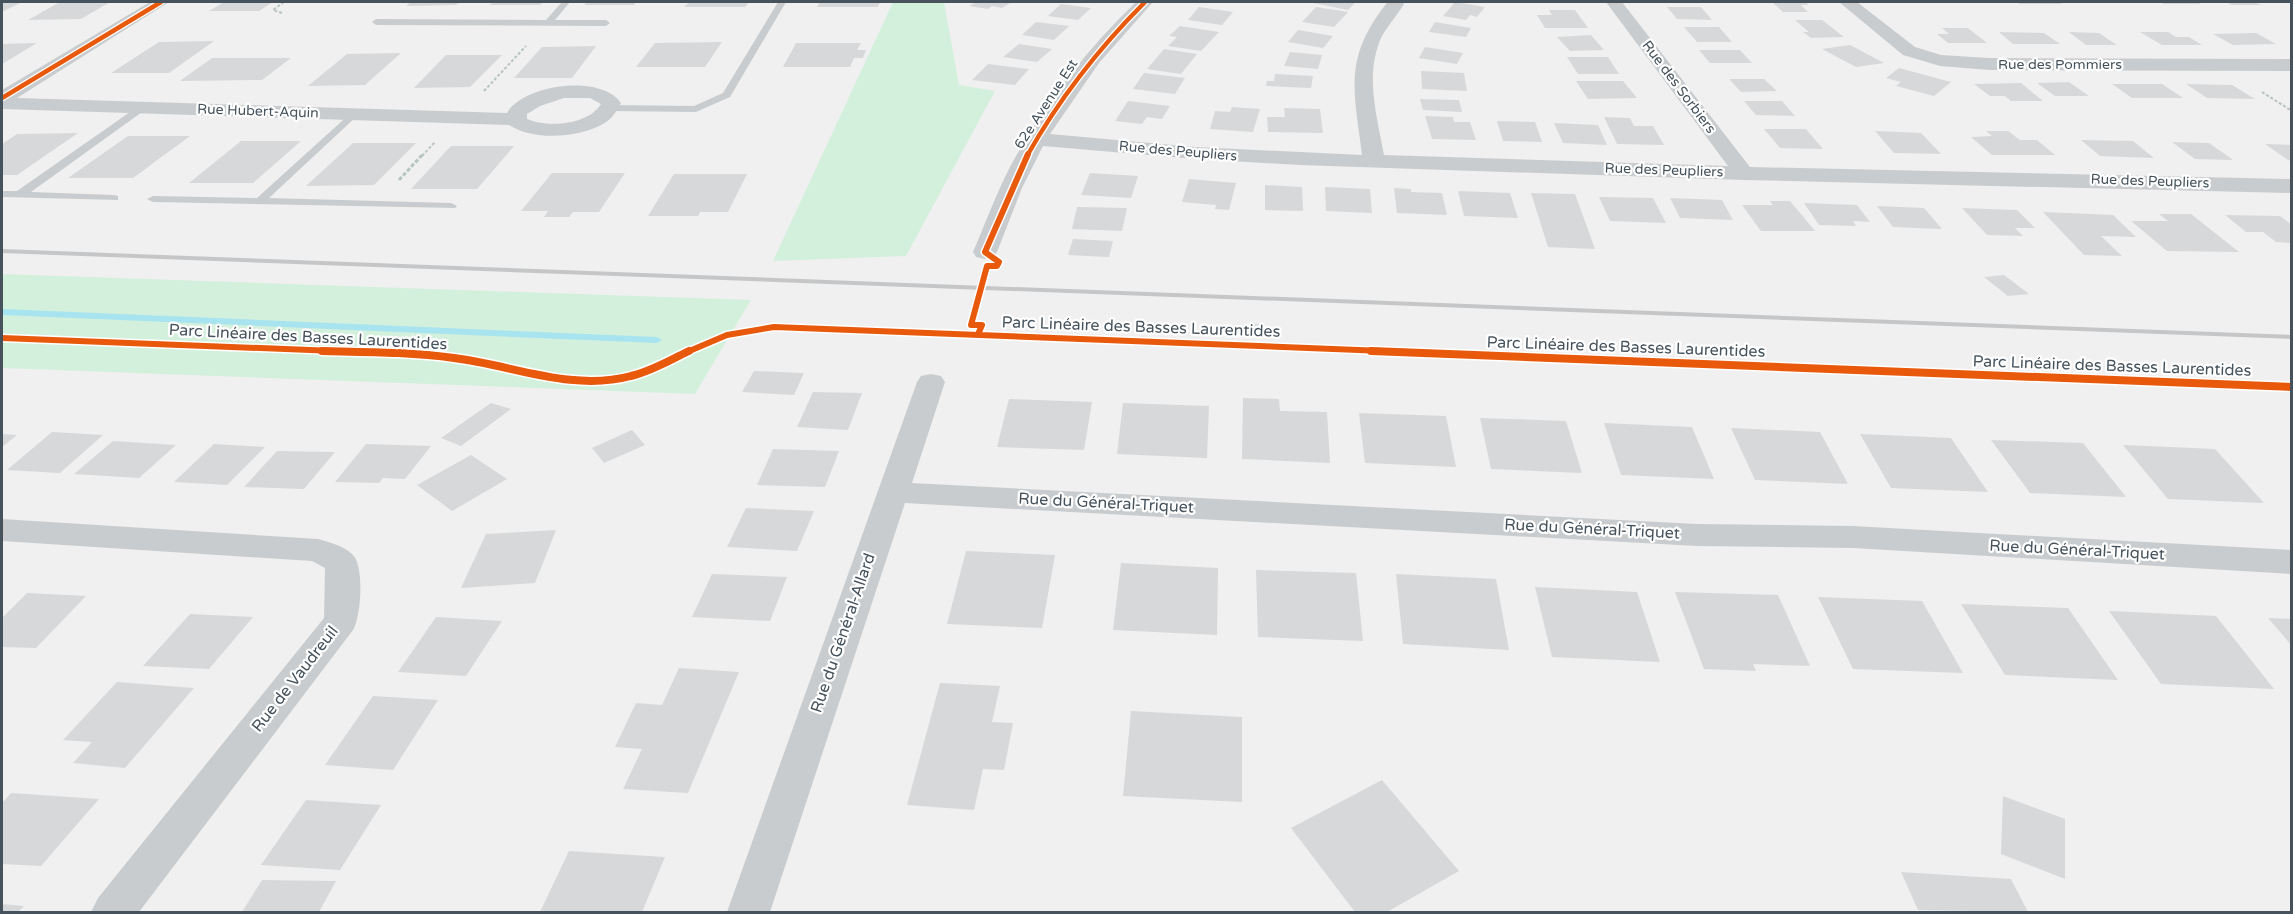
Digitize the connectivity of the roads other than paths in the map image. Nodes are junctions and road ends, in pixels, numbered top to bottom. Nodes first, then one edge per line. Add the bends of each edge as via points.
1 (161, 2) edge
2 (566, 2) edge
3 (782, 2) edge
4 (1145, 2) edge
5 (1397, 2) edge
6 (1614, 2) edge
7 (1847, 2) edge
8 (376, 22) dead end
9 (549, 22) junction
10 (606, 22) dead end
11 (2292, 65) edge
12 (2, 98) edge
13 (2, 103) edge
14 (144, 107) junction
15 (610, 108) junction
16 (353, 114) junction
17 (515, 119) junction
18 (1037, 139) junction
19 (1374, 161) junction
20 (1744, 173) junction
21 (2292, 186) edge
22 (2, 194) edge
23 (19, 195) junction
24 (114, 198) dead end
25 (153, 199) dead end
26 (260, 201) junction
27 (451, 206) dead end
28 (985, 252) dead end
29 (930, 382) dead end
30 (892, 492) junction
31 (2, 530) edge
32 (2292, 562) edge
33 (113, 912) edge
34 (757, 912) edge

1 - 12 street
2 - 9 lane
3 - 15 lane via 727,95 696,108
4 - 18 street, 62e Avenue Est via 1083,70
5 - 19 street via 1386,13 1365,57 1365,92
6 - 20 street, Rue des Sorbiers
7 - 11 street, Rue des Pommiers via 1909,51 1940,60 1989,64
8 - 9 lane
9 - 10 lane
13 - 14 street, Rue Hubert-Aquin
14 - 16 street, Rue Hubert-Aquin
14 - 23 lane
15 - 17 street, Rue Hubert-Aquin via 580,126 559,129 525,127
15 - 17 street via 609,99 601,94 564,93 535,100 517,112
16 - 17 street, Rue Hubert-Aquin
16 - 26 lane
18 - 19 street, Rue des Peupliers via 1219,155
18 - 28 street, 62e Avenue Est
19 - 20 street, Rue des Peupliers
20 - 21 street, Rue des Peupliers
22 - 23 lane
23 - 24 lane
25 - 26 lane
26 - 27 lane
29 - 30 street, Rue du Général-Allard
30 - 32 street, Rue du Général-Triquet via 1697,534 1853,537
30 - 34 street, Rue du Général-Allard
31 - 33 street, Rue de Vaudreuil via 318,550 341,562 341,621

